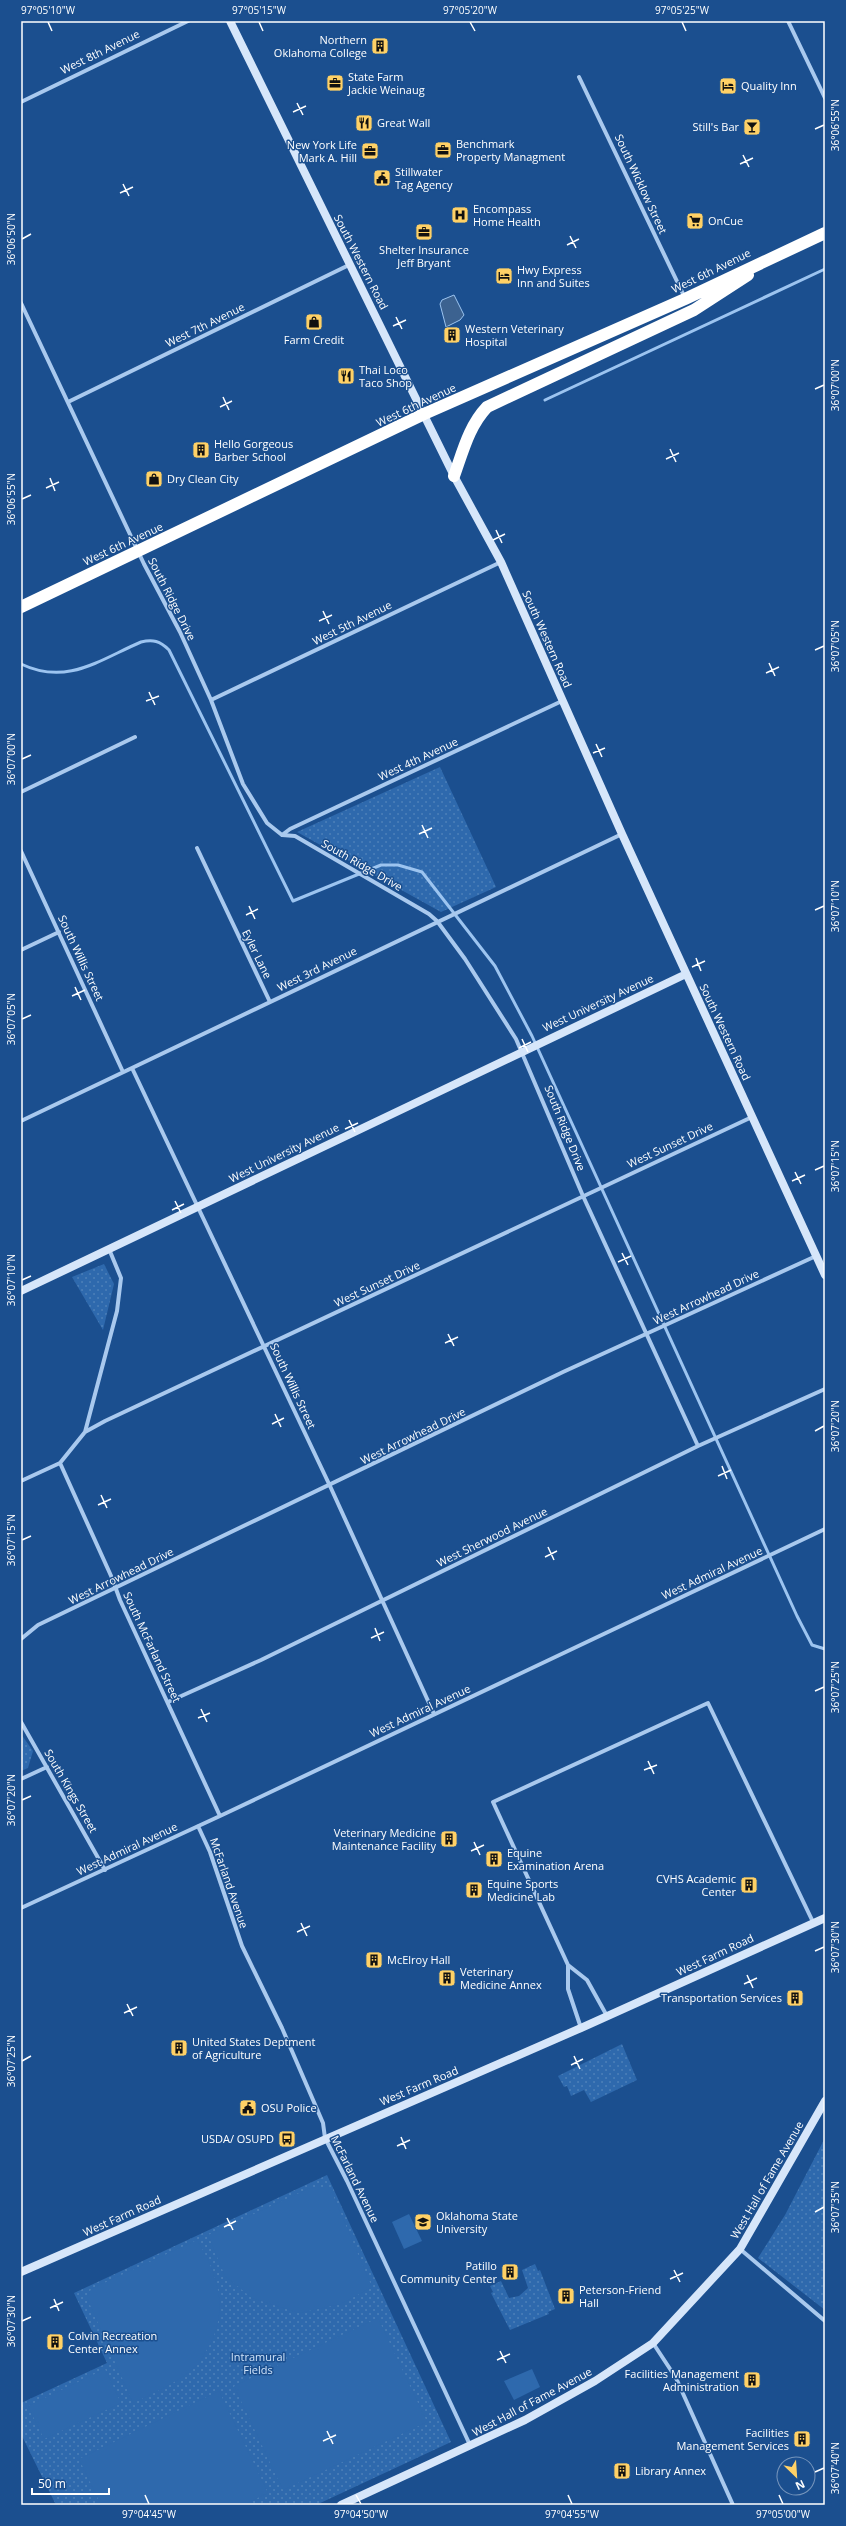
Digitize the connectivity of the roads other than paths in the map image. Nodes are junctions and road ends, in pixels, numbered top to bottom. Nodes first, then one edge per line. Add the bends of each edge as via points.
1 (188, 21) edge
2 (230, 21) edge
3 (788, 21) edge
4 (579, 77) dead end
5 (825, 98) edge
6 (21, 102) edge
7 (825, 233) edge
8 (786, 251) junction
9 (350, 265) junction
10 (685, 298) junction
11 (21, 302) edge
12 (68, 402) junction
13 (424, 414) junction
14 (454, 476) junction
15 (138, 551) junction
16 (501, 562) junction
17 (21, 607) edge
18 (211, 700) junction
19 (562, 701) junction
20 (135, 737) dead end
21 (21, 792) edge
22 (622, 834) junction
23 (282, 835) junction
24 (197, 848) dead end
25 (21, 851) edge
26 (438, 921) junction
27 (60, 932) junction
28 (21, 950) edge
29 (686, 974) junction
30 (270, 1002) junction
31 (521, 1052) junction
32 (132, 1068) junction
33 (123, 1072) junction
34 (752, 1117) junction
35 (21, 1121) edge
36 (583, 1196) junction
37 (197, 1206) junction
38 (109, 1248) junction
39 (816, 1256) junction
40 (825, 1275) edge
41 (21, 1291) edge
42 (647, 1334) junction
43 (265, 1347) junction
44 (825, 1389) edge
45 (85, 1432) junction
46 (698, 1446) junction
47 (60, 1462) junction
48 (21, 1481) edge
49 (330, 1486) junction
50 (825, 1529) edge
51 (116, 1588) junction
52 (382, 1601) junction
53 (21, 1639) edge
54 (168, 1702) junction
55 (434, 1714) junction
56 (21, 1722) edge
57 (47, 1767) junction
58 (21, 1779) edge
59 (220, 1816) junction
60 (198, 1826) junction
61 (105, 1870) junction
62 (21, 1908) edge
63 (825, 1918) edge
64 (813, 1922) junction
65 (568, 1965) junction
66 (607, 2016) junction
67 (581, 2028) junction
68 (825, 2101) edge
69 (324, 2138) junction
70 (740, 2249) junction
71 (21, 2272) edge
72 (825, 2321) edge
73 (653, 2343) junction
74 (471, 2447) junction
75 (341, 2505) edge
76 (733, 2505) edge

1 - 6 street, West 8th Avenue
2 - 9 main road, South Western Road
3 - 5 street
4 - 10 street, South Wicklow Street
7 - 8 highway, West 6th Avenue
8 - 10 highway, West 6th Avenue
8 - 14 highway via 694,310 487,407 476,418 470,430
9 - 12 street, West 7th Avenue
9 - 13 main road, South Western Road
10 - 13 highway, West 6th Avenue
11 - 12 street, South Ridge Drive
12 - 15 street, South Ridge Drive
13 - 14 main road, South Western Road
13 - 15 highway, West 6th Avenue
14 - 16 main road, South Western Road
15 - 17 highway, West 6th Avenue
15 - 18 street, South Ridge Drive via 180,632
16 - 18 street, West 5th Avenue
16 - 19 main road, South Western Road
18 - 23 street, South Ridge Drive via 244,784 266,823
19 - 22 main road, South Western Road
19 - 23 street, West 4th Avenue
20 - 21 street
22 - 26 street, West 3rd Avenue
22 - 29 main road, South Western Road
23 - 26 street, South Ridge Drive via 295,836
24 - 30 street, Eyler Lane
25 - 27 street, South Willis Street
26 - 30 street, West 3rd Avenue
26 - 31 street, South Ridge Drive via 473,972
27 - 28 street
27 - 33 street, South Willis Street
29 - 31 main road, West University Avenue
29 - 34 main road, South Western Road
30 - 32 street, West 3rd Avenue
31 - 36 street, South Ridge Drive
31 - 37 main road, West University Avenue
32 - 33 street, West 3rd Avenue
32 - 37 street, South Willis Street
33 - 35 street, West 3rd Avenue
34 - 36 street, West Sunset Drive
34 - 39 main road, South Western Road
36 - 42 street, South Ridge Drive
36 - 43 street, West Sunset Drive
37 - 38 main road, West University Avenue
37 - 43 street, South Willis Street
38 - 41 main road, West University Avenue
38 - 45 street via 121,1278 117,1311
39 - 40 main road, South Western Road
39 - 42 street, West Arrowhead Drive
42 - 46 street, South Ridge Drive
42 - 49 street, West Arrowhead Drive
43 - 45 street, West Sunset Drive
43 - 49 street, South Willis Street
44 - 46 street, West Sherwood Avenue
45 - 47 street, West Sunset Drive
46 - 52 street, West Sherwood Avenue
47 - 48 street, West Sunset Drive
47 - 51 street, South McFarland Street
49 - 51 street, West Arrowhead Drive
49 - 52 street, South Willis Street
50 - 55 street, West Admiral Avenue
51 - 53 street, West Arrowhead Drive via 38,1626
51 - 54 street, South McFarland Street
52 - 54 street, West Sherwood Avenue
52 - 55 street, South Willis Street
54 - 59 street, South McFarland Street
55 - 59 street, West Admiral Avenue
56 - 57 street, South Kings Street
57 - 58 street
57 - 61 street, South Kings Street
59 - 60 street, West Admiral Avenue
60 - 61 street, West Admiral Avenue
60 - 69 street, McFarland Avenue via 210,1852 242,1946 324,2123
61 - 62 street, West Admiral Avenue
63 - 64 main road, West Farm Road
64 - 65 street via 708,1703 493,1802
64 - 66 main road, West Farm Road
65 - 66 street via 587,1980
65 - 67 street via 568,1989
66 - 67 main road, West Farm Road
67 - 69 main road, West Farm Road
68 - 70 main road, West Hall of Fame Avenue
69 - 71 main road, West Farm Road
69 - 74 street, McFarland Avenue
70 - 72 street
70 - 73 main road, West Hall of Fame Avenue
73 - 74 main road, West Hall of Fame Avenue via 569,2396
73 - 76 street via 676,2378
74 - 75 main road, West Hall of Fame Avenue

